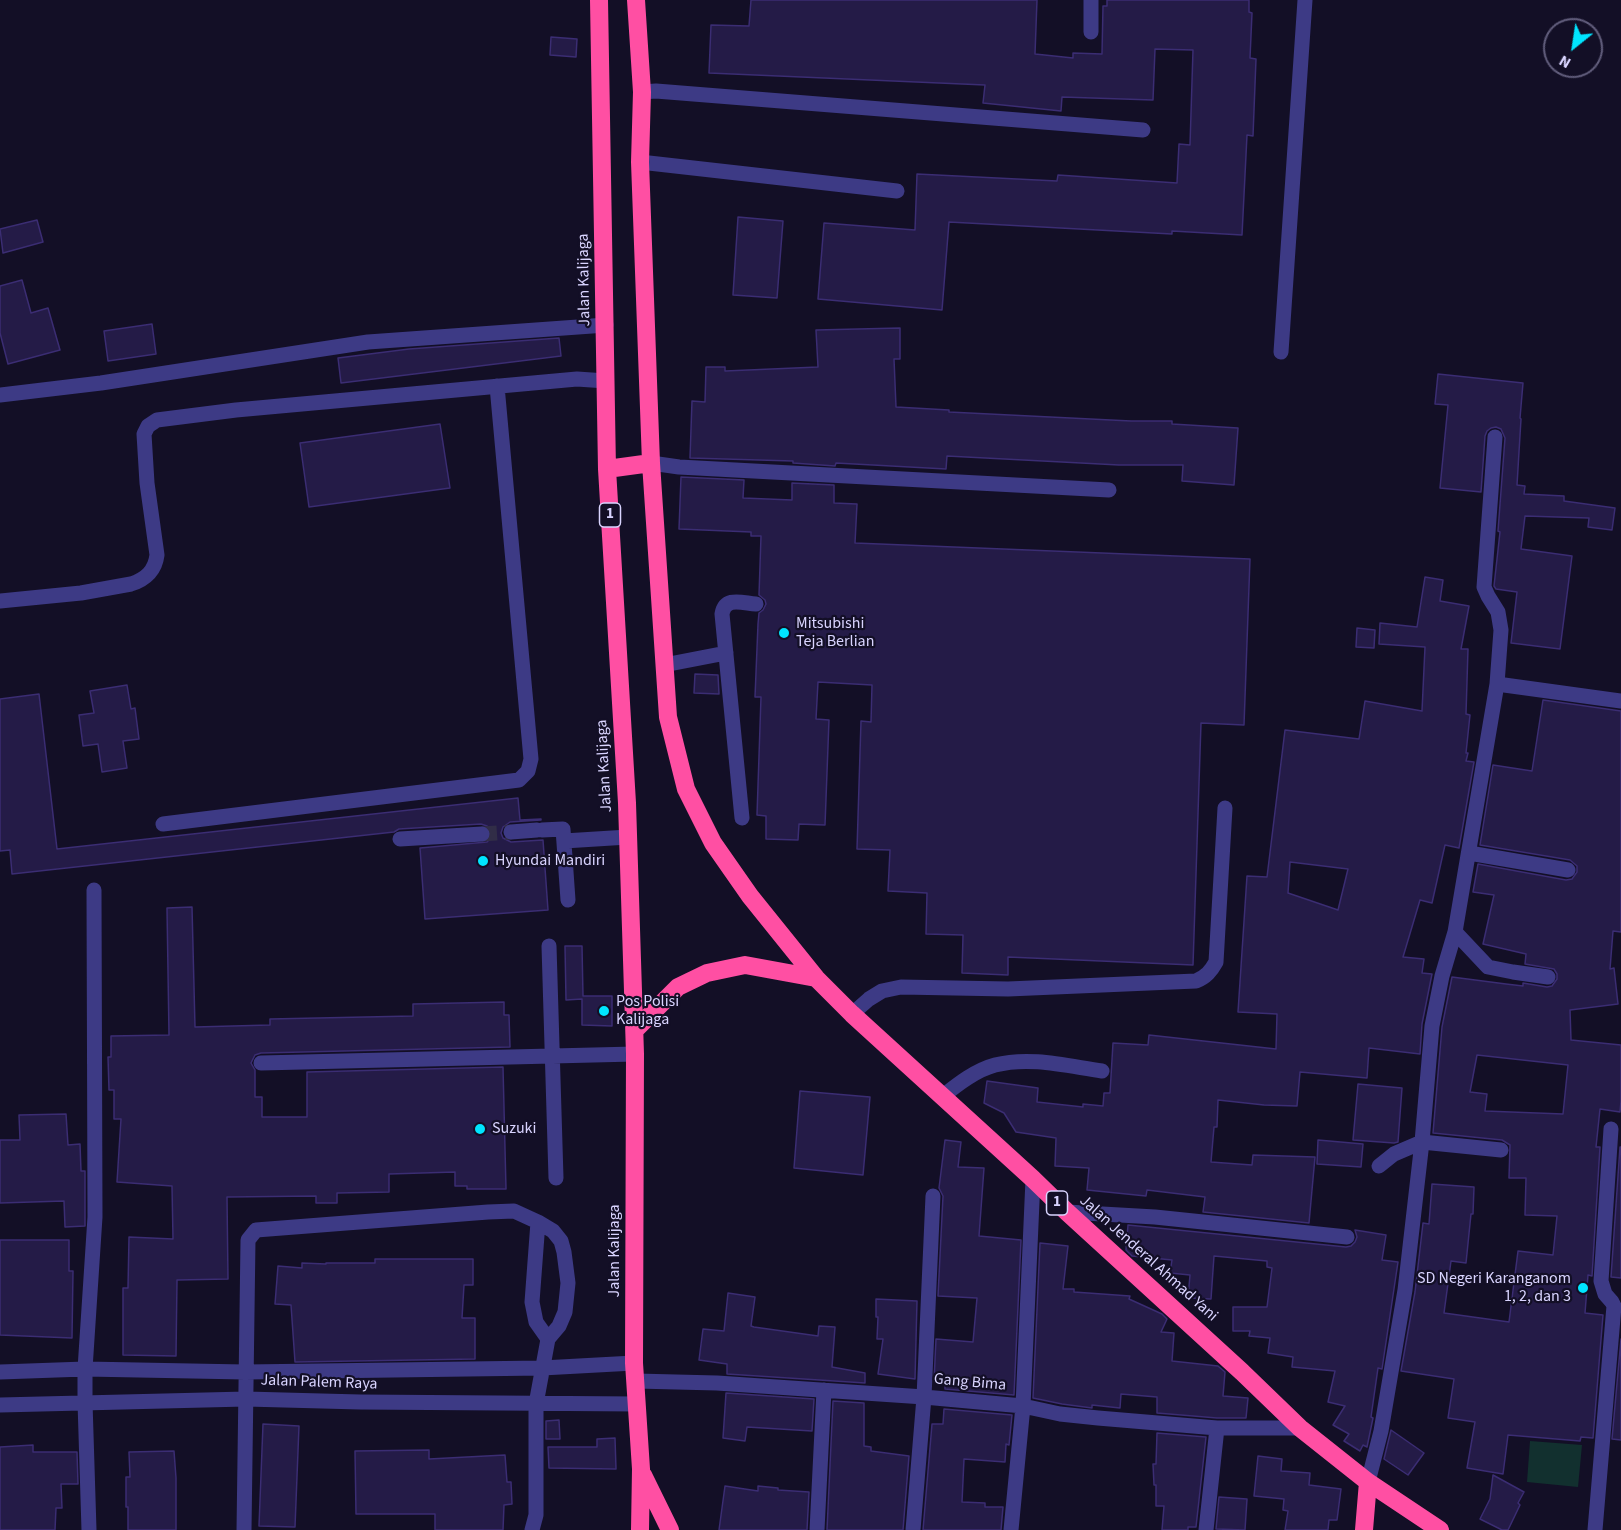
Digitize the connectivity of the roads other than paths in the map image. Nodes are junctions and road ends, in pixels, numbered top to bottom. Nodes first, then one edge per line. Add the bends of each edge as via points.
1 (599, 0) edge
2 (636, 0) edge
3 (1091, 0) edge
4 (1305, 0) edge
5 (1091, 32) dead end
6 (642, 92) junction
7 (1143, 130) dead end
8 (640, 162) junction
9 (897, 191) dead end
10 (606, 325) junction
11 (1281, 352) dead end
12 (606, 381) junction
13 (496, 386) junction
14 (0, 394) edge
15 (1495, 437) dead end
16 (651, 463) junction
17 (607, 469) junction
18 (1109, 490) dead end
19 (0, 601) edge
20 (756, 604) dead end
21 (726, 653) junction
22 (664, 666) junction
23 (1497, 684) junction
24 (1621, 701) edge
25 (1225, 808) dead end
26 (742, 818) dead end
27 (163, 824) dead end
28 (511, 832) tunnel mouth
29 (482, 834) tunnel mouth
30 (628, 837) junction
31 (400, 839) dead end
32 (564, 841) junction
33 (1469, 853) junction
34 (1568, 870) dead end
35 (94, 890) dead end
36 (568, 900) dead end
37 (1455, 932) junction
38 (549, 946) dead end
39 (1548, 977) dead end
40 (816, 978) junction
41 (852, 1014) junction
42 (634, 1030) junction
43 (635, 1054) junction
44 (553, 1056) junction
45 (261, 1063) dead end
46 (1102, 1071) dead end
47 (943, 1096) junction
48 (1611, 1130) dead end
49 (1422, 1142) junction
50 (1501, 1150) dead end
51 (1379, 1166) dead end
52 (556, 1178) dead end
53 (1033, 1179) junction
54 (933, 1196) dead end
55 (1067, 1212) junction
56 (538, 1222) junction
57 (1347, 1237) dead end
58 (549, 1340) junction
59 (542, 1368) junction
60 (85, 1369) junction
61 (0, 1372) edge
62 (245, 1372) junction
63 (635, 1372) junction
64 (824, 1390) junction
65 (924, 1397) junction
66 (246, 1399) junction
67 (85, 1402) junction
68 (536, 1404) junction
69 (637, 1404) junction
70 (0, 1405) edge
71 (1023, 1406) junction
72 (1217, 1428) junction
73 (1300, 1428) junction
74 (641, 1469) junction
75 (1368, 1482) junction
76 (89, 1530) edge
77 (244, 1530) edge
78 (532, 1530) edge
79 (640, 1530) edge
80 (670, 1530) edge
81 (817, 1530) edge
82 (913, 1530) edge
83 (1011, 1530) edge
84 (1206, 1530) edge
85 (1364, 1530) edge
86 (1440, 1530) edge
87 (1595, 1530) edge

1 - 10 highway, Jalan Kalijaga / 1
2 - 6 highway, 1
3 - 5 street
4 - 11 street
6 - 7 street
6 - 8 highway, 1
8 - 9 street
8 - 16 highway, 1
10 - 12 highway, Jalan Kalijaga / 1
10 - 14 street via 368,342 101,383
12 - 13 street via 577,379
12 - 17 highway, Jalan Kalijaga / 1
13 - 19 street via 157,420 144,434 157,555 150,573 131,584
13 - 27 street via 531,759 528,771 519,780
15 - 23 street via 1484,587 1500,621
16 - 17 highway
16 - 18 street
16 - 22 highway, 1
17 - 30 highway, Jalan Kalijaga / 1
20 - 21 street via 734,602 723,608
21 - 22 street
21 - 26 street
22 - 40 highway, 1 via 668,717 686,789 713,843
23 - 24 street
23 - 33 street
25 - 41 street via 1216,962 1204,978 1008,989 901,987 882,991
28 - 32 street via 563,829
29 - 31 street
30 - 32 street
30 - 42 highway, Jalan Kalijaga / 1
32 - 36 street
33 - 34 street
33 - 37 street
35 - 60 street via 95,1217
37 - 39 street via 1488,967
37 - 49 street via 1432,1026
38 - 44 street
40 - 41 highway, Jalan Jenderal Ahmad Yani / 1
40 - 42 highway via 745,965 707,973 678,987
41 - 47 highway, Jalan Jenderal Ahmad Yani / 1
42 - 43 highway, Jalan Kalijaga / 1
43 - 44 street
43 - 63 highway, Jalan Kalijaga / 1
44 - 45 street
44 - 52 street
46 - 47 street via 1027,1061 994,1066 961,1081
47 - 53 highway, Jalan Jenderal Ahmad Yani / 1
48 - 87 street via 1601,1281 1614,1306
49 - 50 street
49 - 51 street via 1394,1154
49 - 75 street via 1406,1290
53 - 55 highway, Jalan Jenderal Ahmad Yani / 1
53 - 71 street
54 - 65 street
55 - 57 street
55 - 73 highway, Jalan Jenderal Ahmad Yani / 1
56 - 58 street via 532,1302 536,1322
56 - 58 street via 561,1241 568,1283 565,1312
56 - 62 street via 514,1211 256,1230 248,1240
58 - 59 street
59 - 62 street, Jalan Palem Raya
59 - 63 street, Jalan Palem Raya
59 - 68 street
60 - 61 street, Jalan Palem Raya
60 - 62 street, Jalan Palem Raya
60 - 67 street
62 - 66 street
63 - 64 street, Gang Bima via 717,1383
63 - 69 highway, Jalan Kalijaga / 1
64 - 65 street, Gang Bima
64 - 81 street
65 - 71 street, Gang Bima
65 - 82 street
66 - 67 street, Jalan Palem Raya
66 - 68 street, Jalan Palem Raya
66 - 77 street
67 - 70 street, Jalan Palem Raya
67 - 76 street
68 - 69 street, Jalan Palem Raya
68 - 78 street via 536,1515
69 - 74 highway, Jalan Kalijaga / 1
71 - 72 street, Gang Bima via 1060,1414
71 - 83 street
72 - 73 street, Gang Bima
72 - 84 street
73 - 75 highway, Jalan Jenderal Ahmad Yani / 1
74 - 79 highway, Jalan Kalijaga / 1
74 - 80 highway, 1
75 - 85 highway
75 - 86 highway, Jalan Jenderal Ahmad Yani

